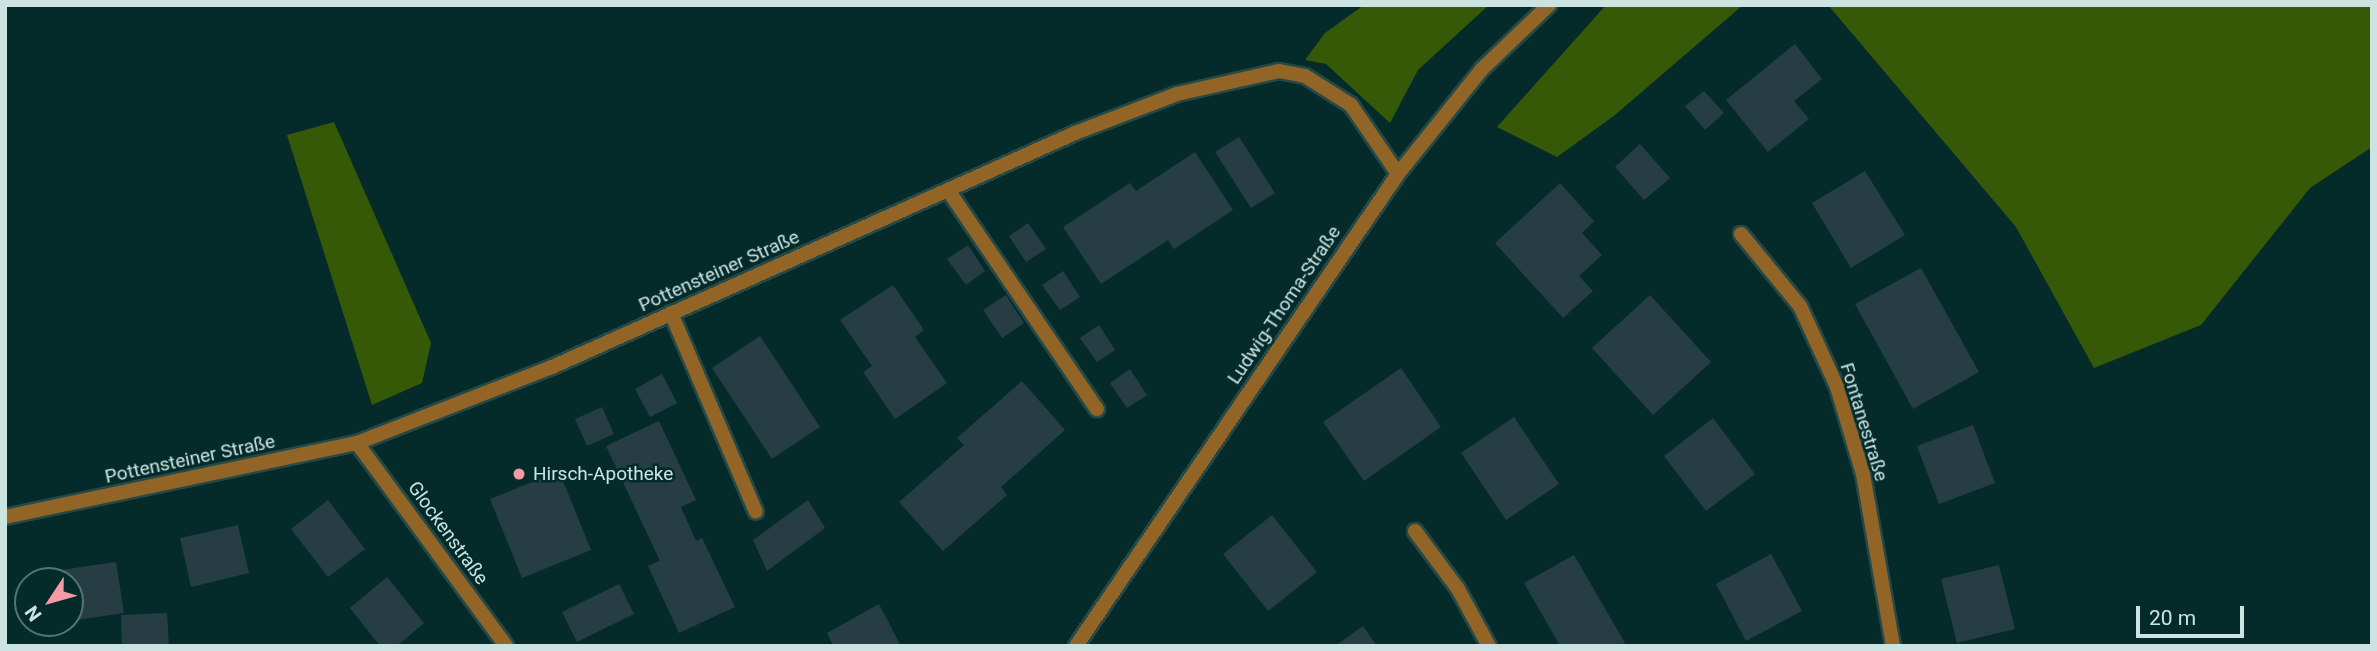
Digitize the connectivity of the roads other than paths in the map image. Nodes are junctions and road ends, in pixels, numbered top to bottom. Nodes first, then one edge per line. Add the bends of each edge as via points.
1 (1549, 5) edge
2 (1398, 174) junction
3 (948, 190) junction
4 (1741, 234) dead end
5 (671, 313) junction
6 (1097, 409) dead end
7 (357, 443) junction
8 (757, 512) dead end
9 (5, 517) edge
10 (1415, 531) dead end
11 (506, 646) edge
12 (1076, 646) edge
13 (1489, 646) edge
14 (1893, 646) edge

1 - 2 street, Ludwig-Thoma-Straße via 1482,69
2 - 3 street, Pottensteiner Straße via 1351,105 1305,76 1279,71 1177,94
2 - 12 street, Ludwig-Thoma-Straße
3 - 5 street, Pottensteiner Straße
3 - 6 street
4 - 14 street, Fontanestraße via 1800,306 1837,387 1863,474
5 - 7 street, Pottensteiner Straße via 552,367
5 - 8 street
7 - 9 street, Pottensteiner Straße
7 - 11 street, Glockenstraße
10 - 13 street via 1458,589

